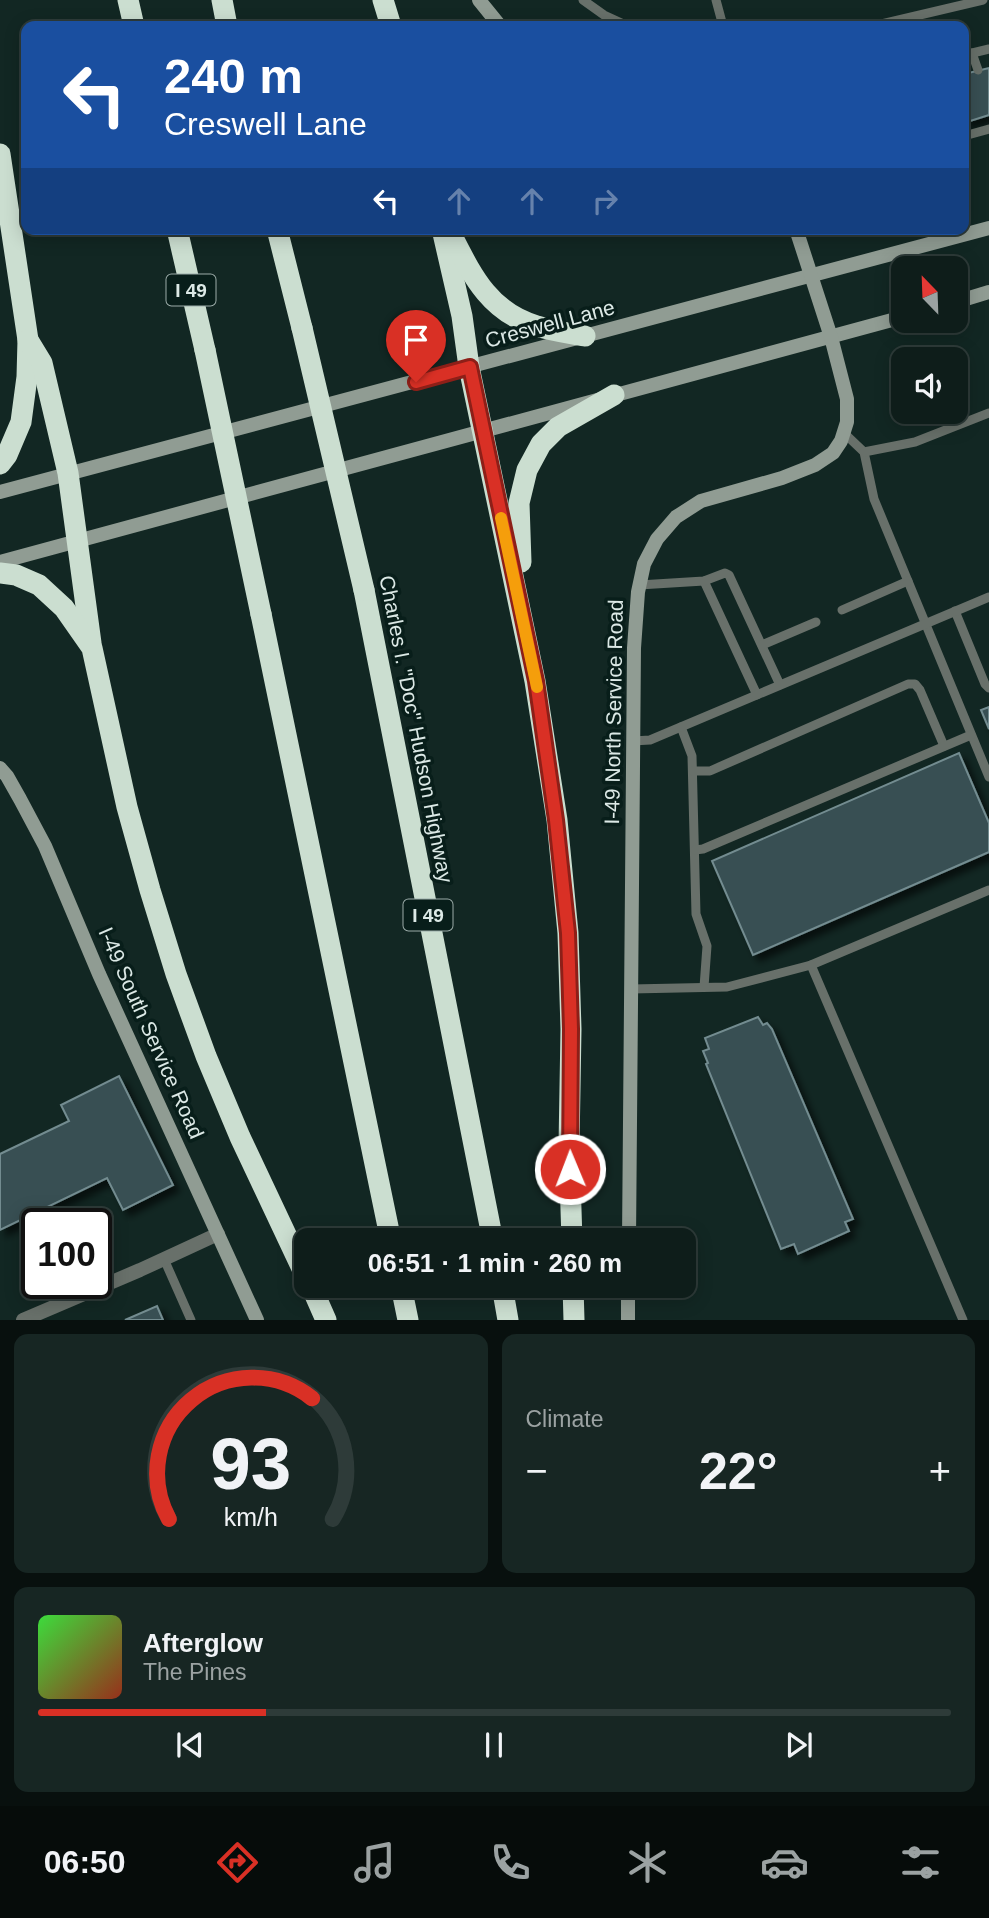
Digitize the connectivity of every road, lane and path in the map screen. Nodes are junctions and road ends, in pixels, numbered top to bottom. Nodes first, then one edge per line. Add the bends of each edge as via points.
1 (128, 0) edge
2 (222, 0) edge
3 (383, 0) edge
4 (479, 0) edge
5 (583, 0) edge
6 (716, 0) edge
7 (983, 0) edge
8 (133, 21) edge
9 (226, 21) edge
10 (389, 21) edge
11 (496, 21) edge
12 (617, 21) edge
13 (722, 21) edge
14 (894, 21) edge
15 (989, 49) edge
16 (969, 54) edge
17 (969, 56) edge
18 (978, 71) dead end
19 (989, 129) edge
20 (969, 135) edge
21 (0, 154) edge
22 (989, 228) edge
23 (969, 233) edge
24 (178, 235) edge
25 (279, 235) edge
26 (443, 235) edge
27 (452, 235) edge
28 (798, 235) edge
29 (962, 235) edge
30 (811, 275) junction
31 (989, 292) edge
32 (968, 298) edge
33 (891, 320) edge
34 (585, 336) junction
35 (831, 337) junction
36 (28, 340) junction
37 (470, 367) junction
38 (614, 395) junction
39 (989, 413) edge
40 (483, 432) junction
41 (844, 433) junction
42 (864, 452) junction
43 (0, 464) edge
44 (68, 473) junction
45 (0, 492) edge
46 (77, 541) junction
47 (0, 562) edge
48 (0, 573) edge
49 (704, 581) junction
50 (908, 581) junction
51 (639, 586) junction
52 (989, 597) edge
53 (842, 610) dead end
54 (955, 611) junction
55 (816, 622) dead end
56 (524, 624) junction
57 (926, 624) junction
58 (762, 645) junction
59 (92, 648) junction
60 (780, 685) junction
61 (989, 688) edge
62 (757, 695) junction
63 (681, 727) junction
64 (971, 735) junction
65 (633, 741) junction
66 (944, 746) junction
67 (0, 768) edge
68 (693, 771) junction
69 (989, 777) edge
70 (695, 850) junction
71 (989, 890) edge
72 (811, 965) junction
73 (704, 987) junction
74 (631, 989) junction
75 (388, 1228) edge
76 (490, 1228) edge
77 (572, 1228) edge
78 (629, 1228) edge
79 (218, 1234) junction
80 (294, 1252) edge
81 (164, 1259) junction
82 (316, 1298) edge
83 (403, 1298) edge
84 (504, 1298) edge
85 (573, 1298) edge
86 (628, 1298) edge
87 (23, 1320) edge
88 (191, 1320) edge
89 (257, 1320) edge
90 (326, 1320) edge
91 (408, 1320) edge
92 (508, 1320) edge
93 (574, 1320) edge
94 (628, 1320) edge
95 (963, 1320) edge

1 - 8 highway
2 - 9 highway
3 - 10 highway
4 - 11 main road
5 - 12 lane
6 - 13 lane
7 - 14 lane
15 - 16 lane
17 - 18 lane
19 - 20 lane
21 - 36 highway
22 - 23 main road, Creswell Lane
24 - 75 highway, I 49, bridge
25 - 76 highway, Charles I. "Doc" Hudson Highway / I 49, bridge via 364,590
26 - 37 highway
27 - 34 highway via 473,276 489,298 510,315 536,326
28 - 30 main road
29 - 30 main road, Creswell Lane
30 - 34 main road, Creswell Lane
30 - 35 main road
31 - 32 main road
33 - 35 main road
34 - 37 main road, Creswell Lane
35 - 38 main road
35 - 41 main road via 847,400
36 - 43 highway via 21,422
36 - 44 highway via 42,363
37 - 40 highway
37 - 44 main road, Creswell Lane
38 - 40 main road
38 - 56 highway via 558,427 541,444 527,470 519,503
39 - 42 lane via 915,442
40 - 46 main road
40 - 56 highway
41 - 42 lane
41 - 51 main road, I-49 North Service Road via 833,453 815,465 701,501 676,517 657,538
42 - 50 lane via 874,499
44 - 45 main road, Creswell Lane
44 - 46 highway
46 - 47 main road
46 - 59 highway
48 - 59 highway via 39,585 64,608
49 - 51 lane
49 - 58 lane via 729,575
49 - 62 lane
50 - 53 lane
50 - 57 lane
51 - 65 main road, I-49 North Service Road
52 - 54 lane
54 - 57 lane
54 - 61 lane
55 - 58 lane
56 - 77 highway via 551,779 568,933
57 - 60 lane
57 - 64 lane
58 - 60 lane
59 - 80 highway via 127,807 176,974 240,1137
60 - 62 lane
62 - 63 lane
63 - 65 lane via 650,740
63 - 68 lane
64 - 66 lane
64 - 69 lane
65 - 74 main road, I-49 North Service Road
66 - 68 lane via 920,690 908,684 710,771
66 - 70 lane
67 - 79 main road, I-49 South Service Road via 45,846
68 - 70 lane
70 - 73 lane via 696,914 707,946
71 - 72 lane
72 - 73 lane via 727,987
72 - 95 lane
73 - 74 lane
74 - 78 main road, I-49 North Service Road
79 - 81 street
79 - 89 main road, I-49 South Service Road
81 - 87 street
81 - 88 lane
82 - 90 highway
83 - 91 highway
84 - 92 highway
85 - 93 highway
86 - 94 main road

